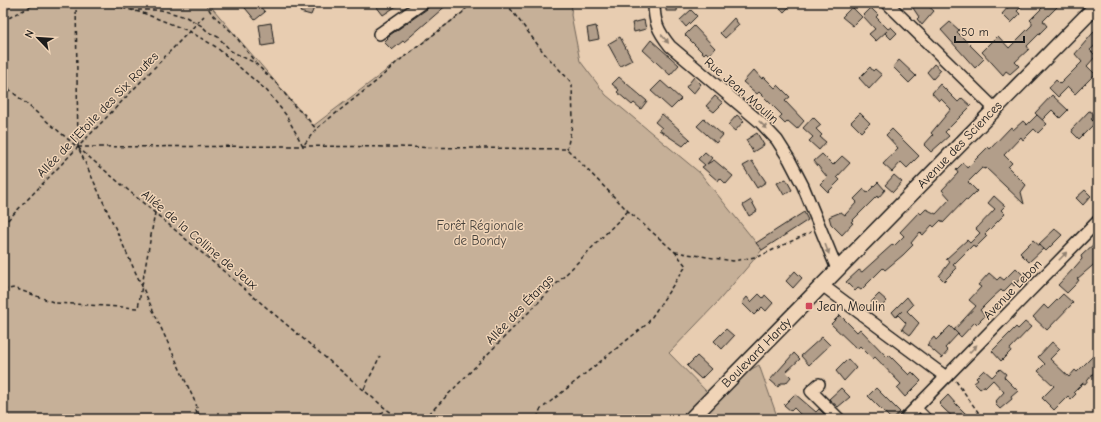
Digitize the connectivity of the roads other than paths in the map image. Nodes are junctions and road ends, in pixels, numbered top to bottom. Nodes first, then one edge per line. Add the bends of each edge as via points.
1 (422, 3) edge
2 (654, 3) edge
3 (886, 3) edge
4 (1098, 4) edge
5 (379, 34) dead end
6 (994, 108) junction
7 (1098, 221) edge
8 (837, 269) junction
9 (822, 285) junction
10 (947, 376) junction
11 (819, 384) dead end
12 (917, 406) junction
13 (691, 419) edge
14 (839, 419) edge
15 (905, 419) edge
16 (930, 419) edge

1 - 5 street
2 -> 8 street, Rue Jean Moulin via 659,33 670,46 760,122 777,140 803,186
3 - 6 street
4 - 6 street, Avenue des Sciences
6 - 8 street, Avenue des Sciences
10 -> 7 street, Avenue Lebon
8 - 9 street, Avenue des Sciences
9 - 10 street
9 - 13 street, Boulevard Hardy
10 - 12 street, Avenue Lebon
11 - 14 street via 811,391
12 - 15 street, Avenue Lebon
12 - 16 lane

